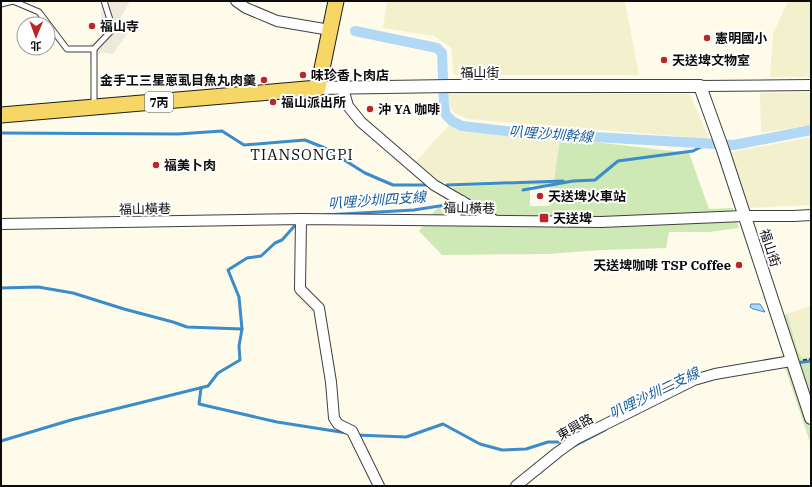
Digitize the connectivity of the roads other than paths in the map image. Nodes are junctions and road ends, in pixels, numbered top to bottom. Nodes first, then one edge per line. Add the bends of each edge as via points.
1 (13, 1) edge
2 (104, 1) edge
3 (236, 1) edge
4 (336, 1) edge
5 (1, 4) edge
6 (330, 30) junction
7 (94, 49) junction
8 (811, 85) edge
9 (700, 86) junction
10 (318, 88) junction
11 (343, 88) junction
12 (94, 107) junction
13 (1, 115) edge
14 (462, 201) junction
15 (811, 214) edge
16 (744, 216) junction
17 (301, 219) junction
18 (449, 220) junction
19 (496, 221) junction
20 (1, 224) edge
21 (791, 360) junction
22 (811, 418) edge
23 (379, 486) edge
24 (516, 486) edge

1 - 5 lane
1 - 7 lane via 39,12 67,49
2 - 7 lane via 113,30
3 - 6 street via 277,21
4 - 6 main road
6 - 10 main road
7 - 12 lane
8 - 9 street, 福山街
9 - 11 street, 福山街
9 - 16 street, 福山街
10 - 11 street
10 - 12 main road, 7丙
11 - 14 street via 348,106 361,122 434,185
12 - 13 main road, 7丙
14 - 18 street
14 - 19 street
15 - 16 street
16 - 19 street, 福山橫巷 via 601,222
16 - 21 street, 福山街
17 - 18 street, 福山橫巷
17 - 20 street, 福山橫巷
17 - 23 street via 300,289 319,308 334,418 338,424 352,431
18 - 19 street, 福山橫巷
21 - 22 street, 福山街
21 - 24 street, 東興路 via 694,380 576,440

